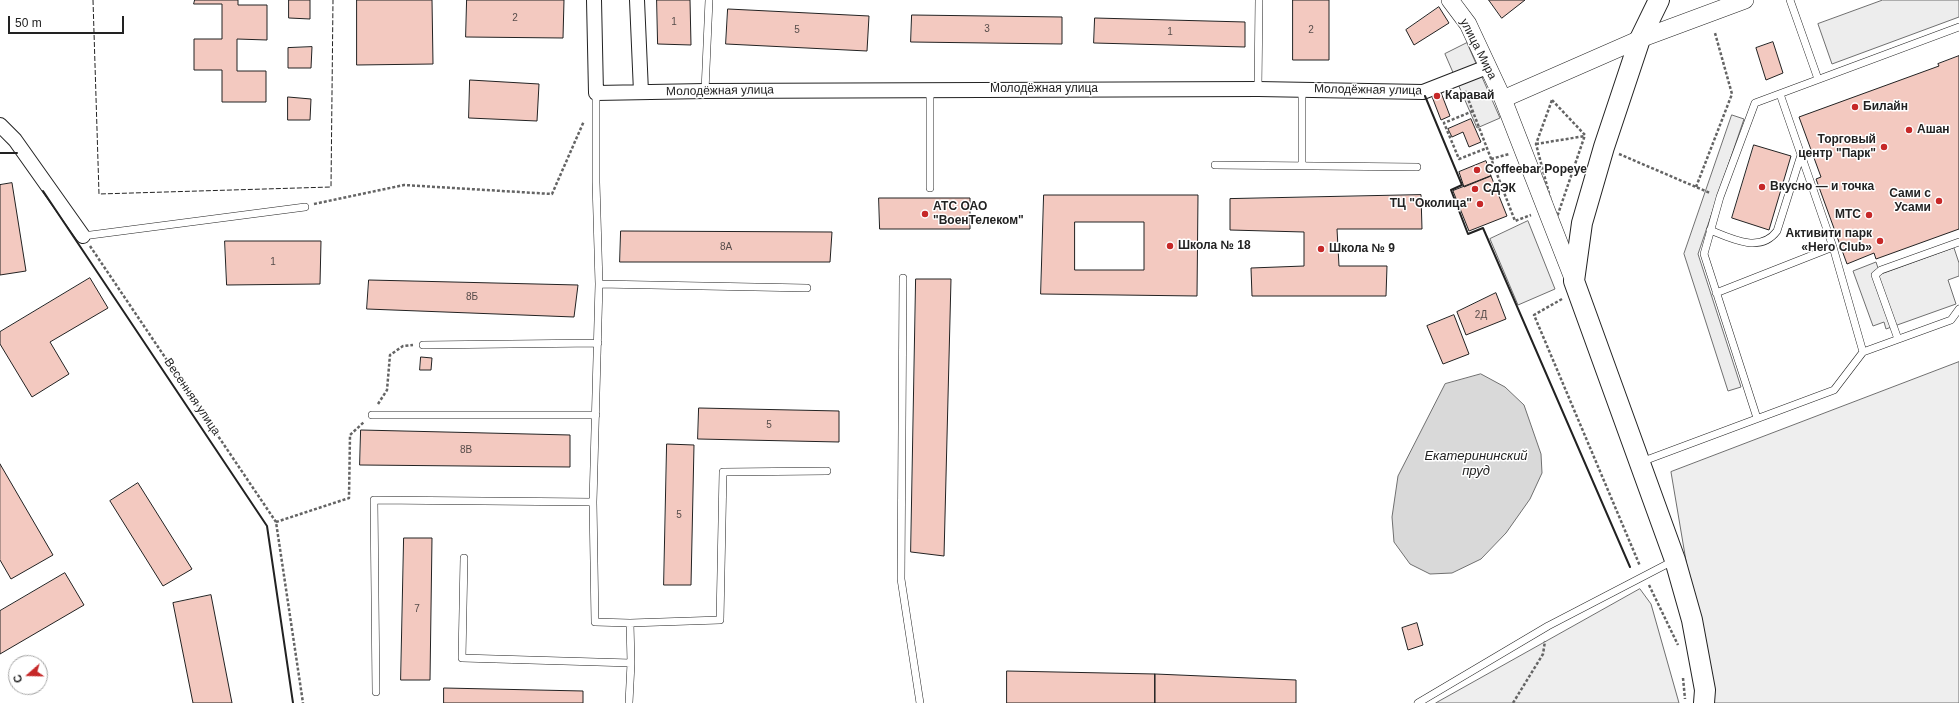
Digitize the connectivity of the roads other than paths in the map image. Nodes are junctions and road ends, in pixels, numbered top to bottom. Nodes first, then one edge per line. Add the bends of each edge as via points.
1 (594, 0) edge
2 (637, 0) edge
3 (709, 0) edge
4 (1259, 0) edge
5 (1450, 0) edge
6 (1659, 0) edge
7 (1745, 0) edge
8 (1790, 0) edge
9 (1959, 27) edge
10 (1640, 39) junction
11 (1487, 67) junction
12 (1818, 79) junction
13 (930, 89) junction
14 (1258, 89) junction
15 (1302, 89) junction
16 (705, 91) junction
17 (641, 92) junction
18 (596, 93) junction
19 (1780, 94) junction
20 (1503, 98) junction
21 (0, 125) edge
22 (0, 140) edge
23 (15, 140) junction
24 (1801, 155) junction
25 (1215, 165) dead end
26 (1302, 166) junction
27 (1417, 167) dead end
28 (930, 188) dead end
29 (305, 206) road end
30 (1710, 230) junction
31 (83, 236) joint
32 (1959, 242) edge
33 (1833, 247) junction
34 (903, 278) dead end
35 (1574, 280) junction
36 (599, 284) junction
37 (807, 288) dead end
38 (1716, 293) junction
39 (1959, 309) edge
40 (1898, 339) junction
41 (598, 343) junction
42 (423, 345) road end
43 (1863, 352) junction
44 (372, 415) road end
45 (596, 415) junction
46 (1757, 418) junction
47 (1641, 462) junction
48 (827, 471) dead end
49 (593, 502) junction
50 (464, 558) dead end
51 (1675, 560) junction
52 (630, 623) junction
53 (631, 663) junction
54 (376, 692) dead end
55 (629, 703) edge
56 (920, 703) edge
57 (1418, 703) edge
58 (1704, 703) edge

1 - 18 street
2 - 17 street
3 - 16 lane
4 - 14 lane
5 - 11 street, улица Мира via 1468,24
6 - 10 main road
7 - 10 street
8 - 12 lane
9 - 12 lane
10 - 20 street
10 - 35 main road via 1582,223
11 - 15 street, Молодёжная улица via 1423,92
11 - 20 street, улица Мира
12 - 19 lane
13 - 14 street, Молодёжная улица
13 - 16 street, Молодёжная улица
13 - 28 lane
14 - 15 street, Молодёжная улица
15 - 26 lane
16 - 17 street, Молодёжная улица
17 - 18 street, Молодёжная улица
18 - 36 lane
19 - 24 lane
19 - 30 lane via 1755,103
20 - 35 street, улица Мира
21 - 23 street
22 - 23 street
23 - 31 street
24 - 30 lane via 1773,236 1762,242 1746,244
24 - 33 lane
25 - 26 lane
26 - 27 lane
29 - 31 lane
30 - 38 lane via 1704,254
32 - 40 lane via 1877,272 1876,279
33 - 38 lane
33 - 43 lane
34 - 56 lane via 901,579
35 - 47 main road
36 - 37 lane
36 - 41 lane
38 - 46 lane
39 - 40 lane via 1950,320
40 - 43 lane
41 - 42 lane
41 - 45 lane
43 - 46 lane via 1834,390
44 - 45 lane
45 - 49 lane
46 - 47 lane
47 - 51 main road
48 - 52 lane via 723,472 720,620
49 - 52 lane via 595,622
49 - 54 lane via 374,500
50 - 53 lane via 462,658
51 - 57 lane via 1548,626
51 - 58 main road via 1692,620 1705,690
52 - 53 lane
53 - 55 lane

